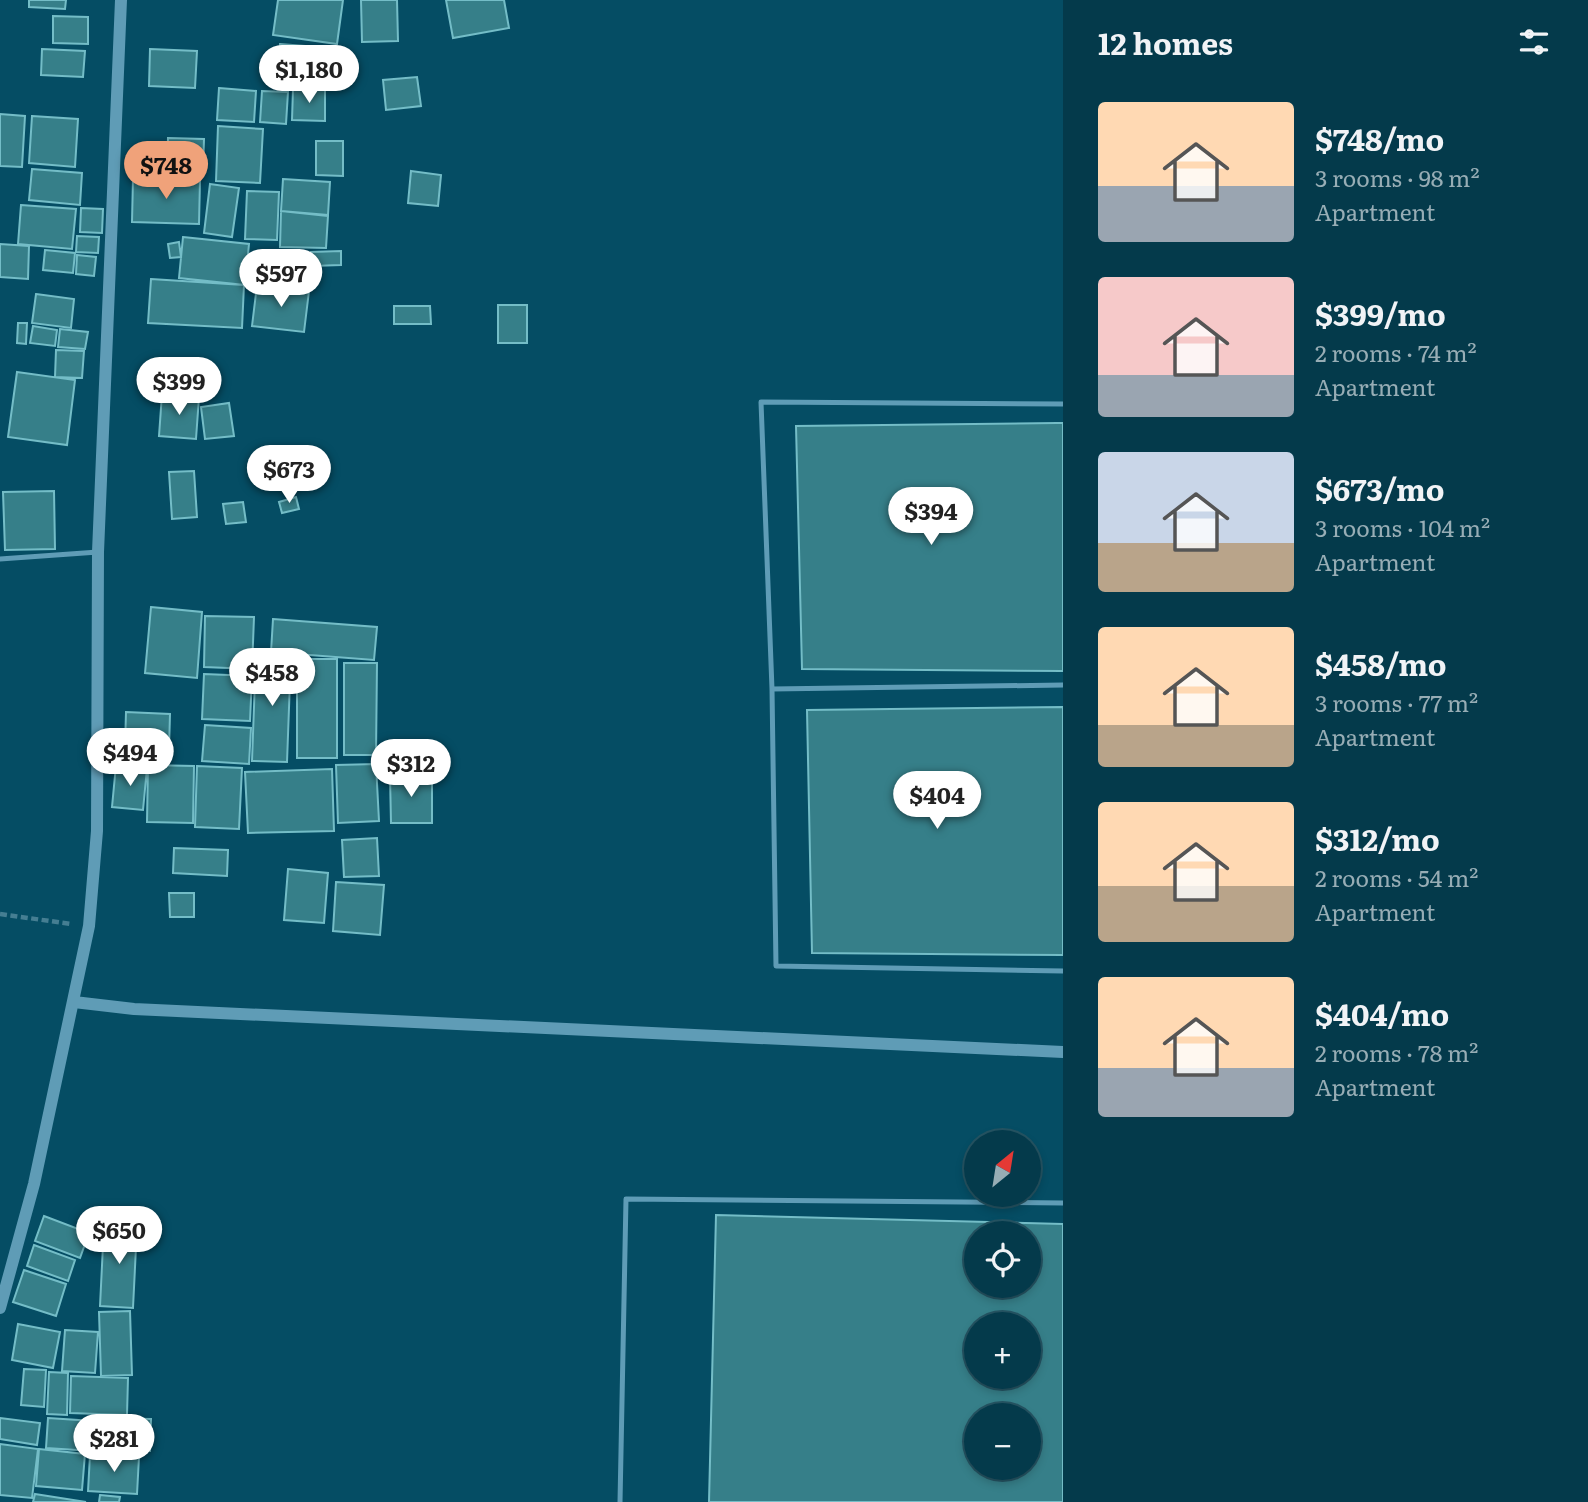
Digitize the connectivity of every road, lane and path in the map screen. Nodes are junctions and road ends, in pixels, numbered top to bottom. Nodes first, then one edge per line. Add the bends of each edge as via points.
1 (121, 0) edge
2 (1063, 404) edge
3 (98, 552) junction
4 (0, 559) edge
5 (1063, 685) edge
6 (772, 689) junction
7 (0, 914) edge
8 (89, 926) junction
9 (1063, 971) edge
10 (74, 1002) junction
11 (1063, 1052) edge
12 (1063, 1203) edge
13 (0, 1308) edge
14 (620, 1502) edge

1 - 3 street
2 - 6 lane via 761,402
3 - 4 lane
3 - 8 street via 97,831
5 - 6 lane
6 - 9 lane via 776,966
7 - 8 path
8 - 10 street
10 - 11 street
10 - 13 street via 34,1184
12 - 14 lane via 625,1199

